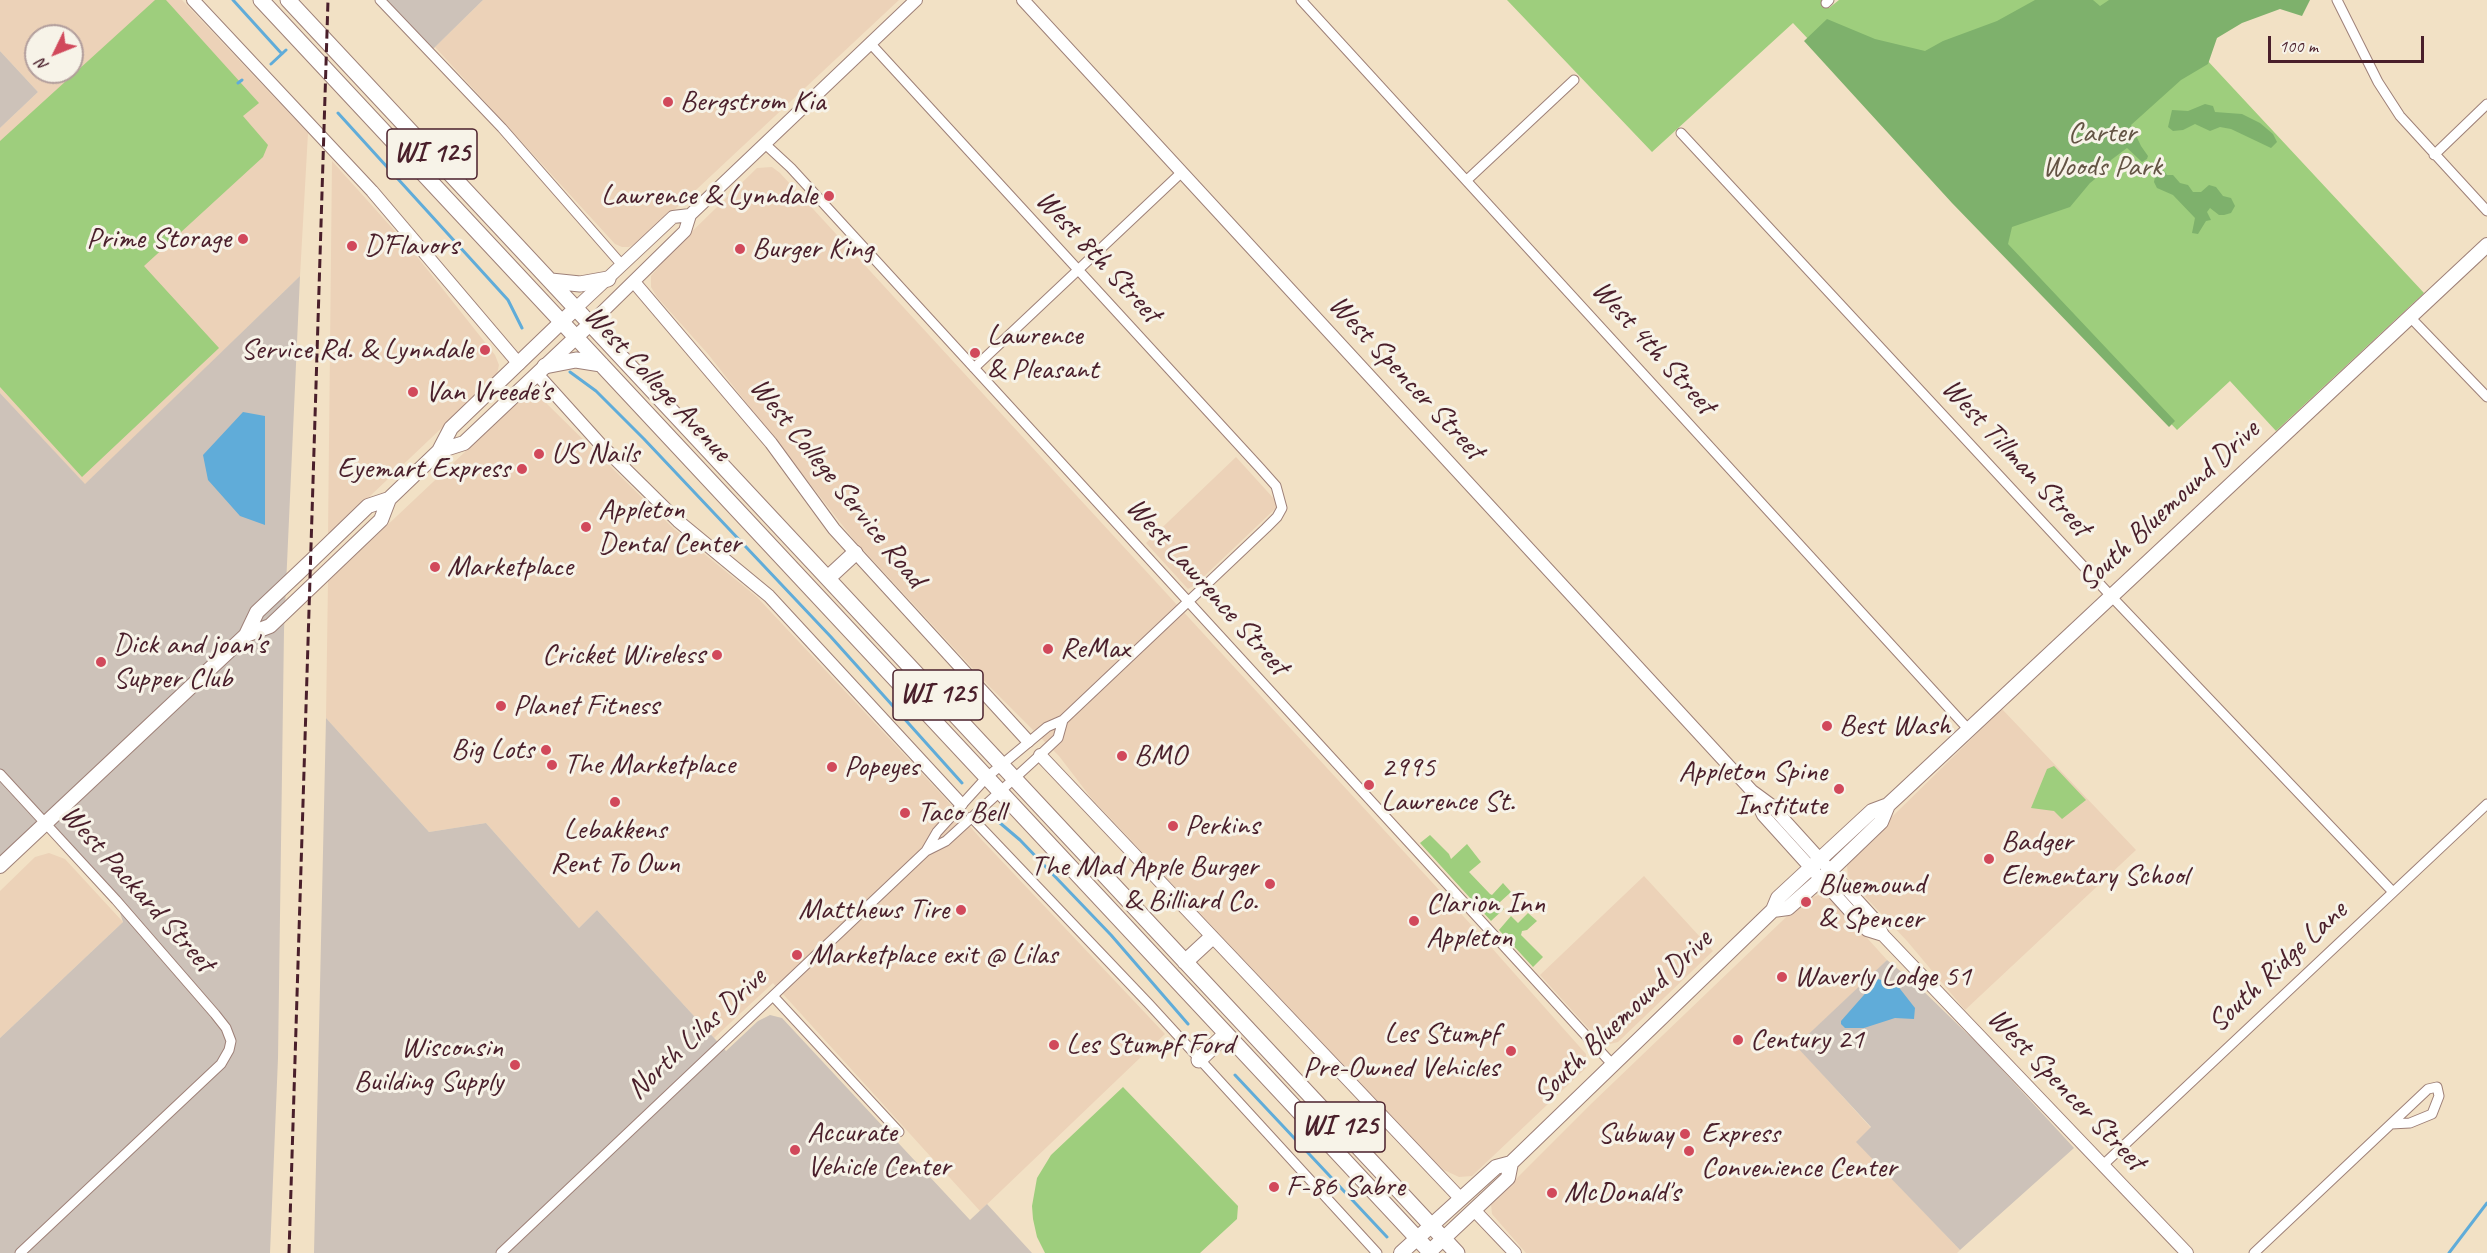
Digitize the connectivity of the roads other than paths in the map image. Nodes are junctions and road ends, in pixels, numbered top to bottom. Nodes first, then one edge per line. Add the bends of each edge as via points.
1 (192, 0) edge
2 (261, 0) edge
3 (288, 0) edge
4 (380, 0) edge
5 (916, 0) edge
6 (1023, 0) edge
7 (1301, 0) edge
8 (2337, 0) edge
9 (870, 43) junction
10 (1574, 80) dead end
11 (2487, 104) edge
12 (1681, 133) dead end
13 (765, 144) junction
14 (2434, 155) junction
15 (1182, 172) junction
16 (1467, 180) junction
17 (2487, 211) edge
18 (690, 215) junction
19 (2487, 245) edge
20 (622, 266) junction
21 (1077, 270) junction
22 (608, 279) junction
23 (551, 281) junction
24 (634, 282) junction
25 (576, 308) junction
26 (2410, 316) junction
27 (562, 322) junction
28 (590, 324) junction
29 (576, 337) junction
30 (519, 364) junction
31 (601, 364) junction
32 (974, 368) junction
33 (541, 370) junction
34 (2487, 397) edge
35 (439, 451) junction
36 (855, 553) junction
37 (828, 578) junction
38 (2111, 596) junction
39 (1188, 602) junction
40 (1063, 720) junction
41 (1969, 730) junction
42 (1028, 741) junction
43 (1040, 755) junction
44 (1002, 764) junction
45 (0, 774) edge
46 (987, 777) junction
47 (1015, 778) junction
48 (1000, 792) junction
49 (961, 804) junction
50 (2487, 804) edge
51 (1888, 805) junction
52 (971, 818) junction
53 (45, 823) junction
54 (926, 850) junction
55 (1815, 864) junction
56 (0, 866) edge
57 (1825, 875) junction
58 (2393, 892) junction
59 (1773, 910) junction
60 (1211, 938) junction
61 (1185, 962) junction
62 (773, 996) junction
63 (1226, 1034) junction
64 (1199, 1060) junction
65 (1612, 1064) junction
66 (2391, 1124) junction
67 (899, 1132) dead end
68 (1511, 1163) junction
69 (2103, 1165) junction
70 (1461, 1199) junction
71 (1475, 1211) junction
72 (1431, 1225) junction
73 (1417, 1238) junction
74 (1443, 1238) junction
75 (1429, 1252) edge
76 (21, 1253) edge
77 (501, 1253) edge
78 (1377, 1253) edge
79 (1401, 1253) edge
80 (1457, 1253) edge
81 (1515, 1253) edge
82 (2187, 1253) edge
83 (2254, 1253) edge

1 - 30 street via 387,208
2 - 27 main road, West College Avenue / WI 125
3 - 23 main road, West College Avenue / WI 125
4 - 20 street via 502,128
5 - 9 street
6 - 15 street, West Spencer Street
7 - 16 street, West 4th Street
8 - 14 street via 2391,103
9 - 13 street
9 - 21 street, West 8th Street
10 - 16 street
11 - 14 street
12 - 38 street, West Tillman Street
13 - 18 street
13 - 32 street, West Lawrence Street
14 - 17 street
15 - 21 street
15 - 55 street, West Spencer Street via 1752,791 1771,806
16 - 41 street, West 4th Street
18 - 20 street via 673,218
18 - 24 street via 685,231
19 - 26 main road, South Bluemound Drive
20 - 22 street
21 - 32 street
21 - 39 street, West 8th Street via 1276,486 1282,508 1277,517
22 - 23 main road via 580,284
22 - 25 street
23 - 25 main road, West College Avenue / WI 125
24 - 28 street
24 - 36 street, West College Service Road via 763,432 820,512
25 - 27 main road
25 - 28 main road, West College Avenue / WI 125
26 - 34 street
26 - 38 main road, South Bluemound Drive
27 - 29 main road, West College Avenue / WI 125
27 - 30 main road
28 - 29 main road
28 - 37 main road, West College Avenue / WI 125
29 - 31 main road, West College Avenue / WI 125
29 - 33 main road
30 - 35 main road via 451,428
31 - 33 main road via 576,360
31 - 46 main road, West College Avenue / WI 125
32 - 39 street, West Lawrence Street
33 - 35 main road via 464,442
33 - 49 street via 601,445 678,521 769,596
35 - 53 main road via 389,499 368,506 257,612 246,635
36 - 37 main road
36 - 42 street, West College Service Road
37 - 44 main road, West College Avenue / WI 125
38 - 41 main road, South Bluemound Drive
38 - 58 street, West Tillman Street
39 - 40 street
39 - 65 street, West Lawrence Street
40 - 42 street, North Lilas Drive
40 - 43 street, North Lilas Drive via 1058,738
41 - 51 main road, South Bluemound Drive
42 - 44 street, North Lilas Drive
43 - 47 street, North Lilas Drive
43 - 60 street
44 - 46 street, North Lilas Drive
44 - 47 main road, West College Avenue / WI 125
45 - 53 street, West Packard Street
46 - 48 main road, West College Avenue / WI 125
46 - 49 street, North Lilas Drive
47 - 48 street, North Lilas Drive
47 - 61 main road, West College Avenue / WI 125
48 - 52 street, North Lilas Drive
48 - 63 main road, West College Avenue / WI 125
49 - 54 street, North Lilas Drive
50 - 58 street, South Ridge Lane
51 - 55 main road, South Bluemound Drive via 1872,811
51 - 57 main road, South Bluemound Drive via 1881,822
52 - 54 street, North Lilas Drive via 946,841
52 - 64 street
53 - 56 main road
53 - 76 street, West Packard Street via 220,1020 231,1041 221,1064
54 - 62 street, North Lilas Drive
55 - 57 street, West Spencer Street
55 - 59 main road, South Bluemound Drive via 1778,898
57 - 59 main road, South Bluemound Drive via 1788,908
57 - 69 street, West Spencer Street via 1867,930 1883,935
58 - 69 street, South Ridge Lane
59 - 65 main road, South Bluemound Drive
60 - 61 main road
60 - 70 street
61 - 72 main road, West College Avenue / WI 125
62 - 67 street
62 - 77 street, North Lilas Drive
63 - 64 main road
63 - 73 main road, West College Avenue / WI 125
64 - 78 street
65 - 68 main road, South Bluemound Drive
66 - 66 street via 2410,1123 2432,1114 2439,1096 2437,1087 2428,1089
66 - 83 street
68 - 70 main road, South Bluemound Drive via 1496,1167
68 - 71 main road, South Bluemound Drive via 1508,1178
69 - 82 street, West Spencer Street
70 - 72 main road, South Bluemound Drive
71 - 74 main road, South Bluemound Drive
71 - 81 street
72 - 73 main road, South Bluemound Drive
72 - 74 main road, West College Avenue / WI 125
73 - 75 main road, West College Avenue / WI 125
73 - 79 main road, South Bluemound Drive
74 - 75 main road, South Bluemound Drive
74 - 80 main road, West College Avenue / WI 125

